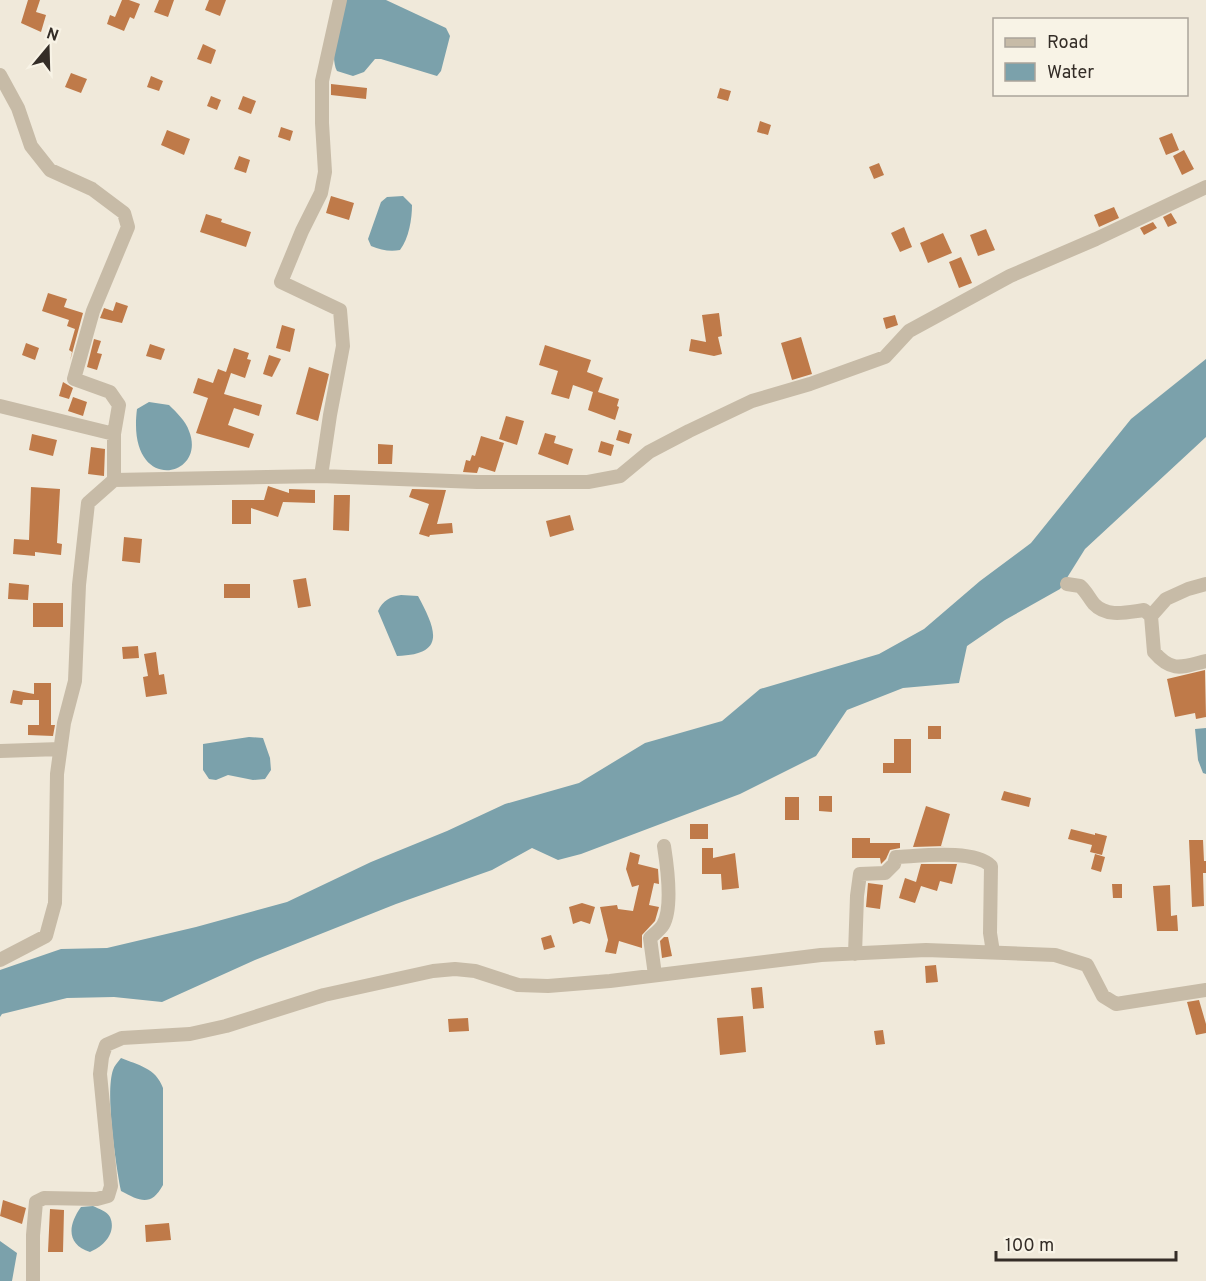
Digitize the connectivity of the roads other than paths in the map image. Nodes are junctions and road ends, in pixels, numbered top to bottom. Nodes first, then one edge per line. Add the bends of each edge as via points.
1 (340, 0) edge
2 (0, 75) edge
3 (1206, 187) edge
4 (0, 406) edge
5 (114, 434) junction
6 (321, 476) junction
7 (114, 480) junction
8 (1067, 584) dead end
9 (1206, 584) edge
10 (1151, 616) junction
11 (1206, 661) edge
12 (60, 749) junction
13 (0, 751) edge
14 (664, 846) dead end
15 (993, 952) junction
16 (855, 954) junction
17 (0, 960) edge
18 (655, 975) junction
19 (1206, 990) edge
20 (33, 1281) edge

1 - 6 street via 322,81 325,172 321,193 281,282 340,310 343,346
2 - 5 street via 18,108 31,146 50,170 92,189 124,213 128,227 93,311 74,379 110,392 118,405
3 - 6 street via 1010,276 909,331 885,357 752,401 649,452 620,476 588,482
4 - 5 street
5 - 7 street
6 - 7 street
7 - 12 street via 88,503 79,585 75,681
8 - 10 street via 1080,586 1106,612 1144,610
9 - 10 street via 1166,599
10 - 11 street via 1154,652 1163,661 1178,668
12 - 13 street
12 - 17 street via 55,903 46,936
14 - 18 street via 669,873 667,916 650,938
15 - 16 street
15 - 16 street via 991,866 968,856 939,855 896,857 885,873 860,874
15 - 19 street via 1055,955 1087,965 1103,996 1116,1004
16 - 18 street
18 - 20 street via 548,986 518,985 475,971 433,971 324,995 190,1035 122,1038 106,1045 100,1074 111,1186 108,1196 44,1198 36,1202

